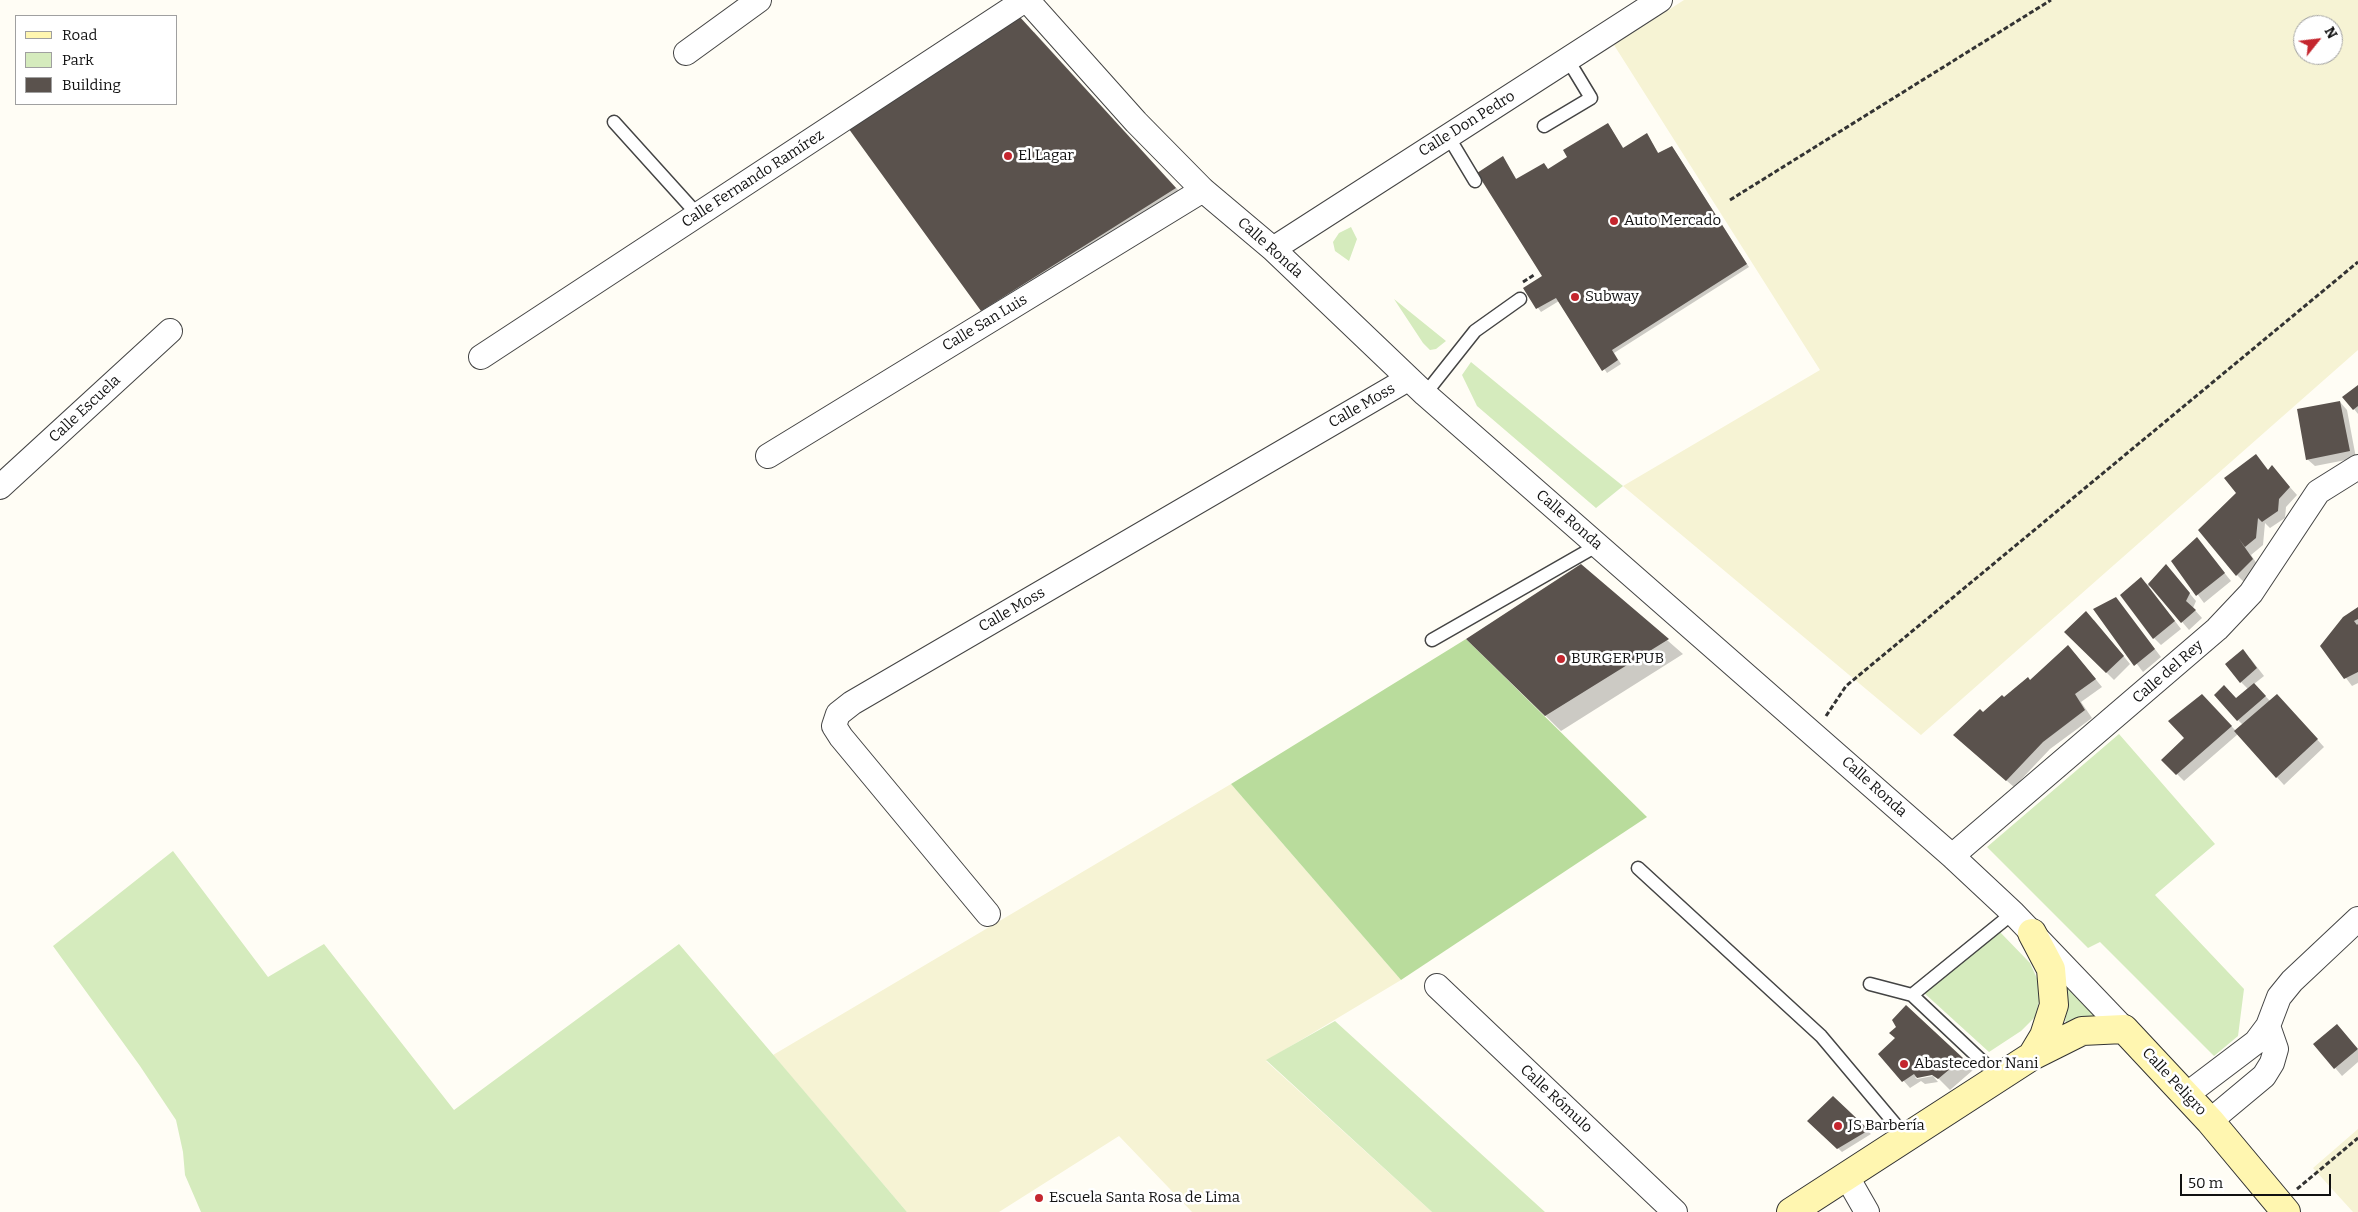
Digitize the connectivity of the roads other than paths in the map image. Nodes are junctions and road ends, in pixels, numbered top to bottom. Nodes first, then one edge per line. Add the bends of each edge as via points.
1 (759, 0) edge
2 (1026, 0) edge
3 (1660, 0) edge
4 (686, 53) dead end
5 (1568, 60) junction
6 (614, 122) dead end
7 (1544, 126) dead end
8 (1448, 136) junction
9 (1475, 181) dead end
10 (1203, 190) junction
11 (698, 215) junction
12 (1273, 249) junction
13 (1520, 300) dead end
14 (170, 331) dead end
15 (481, 357) dead end
16 (1416, 387) junction
17 (768, 456) dead end
18 (2358, 466) edge
19 (0, 487) edge
20 (1598, 545) junction
21 (1432, 640) dead end
22 (1952, 856) junction
23 (1638, 868) dead end
24 (2013, 913) junction
25 (988, 914) dead end
26 (2358, 919) edge
27 (2032, 933) junction
28 (1870, 984) dead end
29 (1437, 986) dead end
30 (1912, 995) junction
31 (2268, 1026) junction
32 (2124, 1028) junction
33 (2032, 1056) junction
34 (1999, 1077) junction
35 (2186, 1095) junction
36 (2210, 1121) junction
37 (1906, 1137) junction
38 (1847, 1176) junction
39 (2283, 1208) edge
40 (1675, 1212) edge
41 (1791, 1212) edge
42 (1867, 1212) edge

1 - 4 street
2 - 10 street, Calle Ronda via 1136,122
2 - 11 street, Calle Fernando Ramírez
3 - 5 street, Calle Don Pedro
5 - 7 lane via 1591,98
5 - 8 street, Calle Don Pedro
6 - 11 lane
8 - 9 lane
8 - 12 street, Calle Don Pedro
10 - 12 street, Calle Ronda
10 - 17 street, Calle San Luis
11 - 15 street, Calle Fernando Ramírez
12 - 16 street, Calle Ronda
13 - 16 lane via 1475,331
14 - 19 street, Calle Escuela
16 - 20 street, Calle Ronda
16 - 25 street, Calle Moss via 838,714 834,726 841,737
18 - 22 street, Calle del Rey via 2318,492 2251,593 2217,629
20 - 21 lane
20 - 22 street, Calle Ronda
22 - 24 street, Calle Ronda
23 - 37 lane via 1821,1036
24 - 27 street, Calle Ronda
24 - 30 lane
26 - 31 street via 2292,981 2279,997
27 - 32 street, Calle Ronda
27 - 33 main road via 2051,970 2054,1005 2044,1036
28 - 30 lane
29 - 40 street, Calle Rómulo
30 - 34 lane
31 - 35 street via 2256,1042
31 - 36 street via 2276,1049 2272,1063 2264,1076
32 - 33 main road via 2082,1031
32 - 35 main road, Calle Peligro
33 - 34 main road
34 - 37 main road
35 - 36 main road, Calle Peligro
36 - 39 main road, Calle Peligro
37 - 38 main road
38 - 41 main road
38 - 42 street

